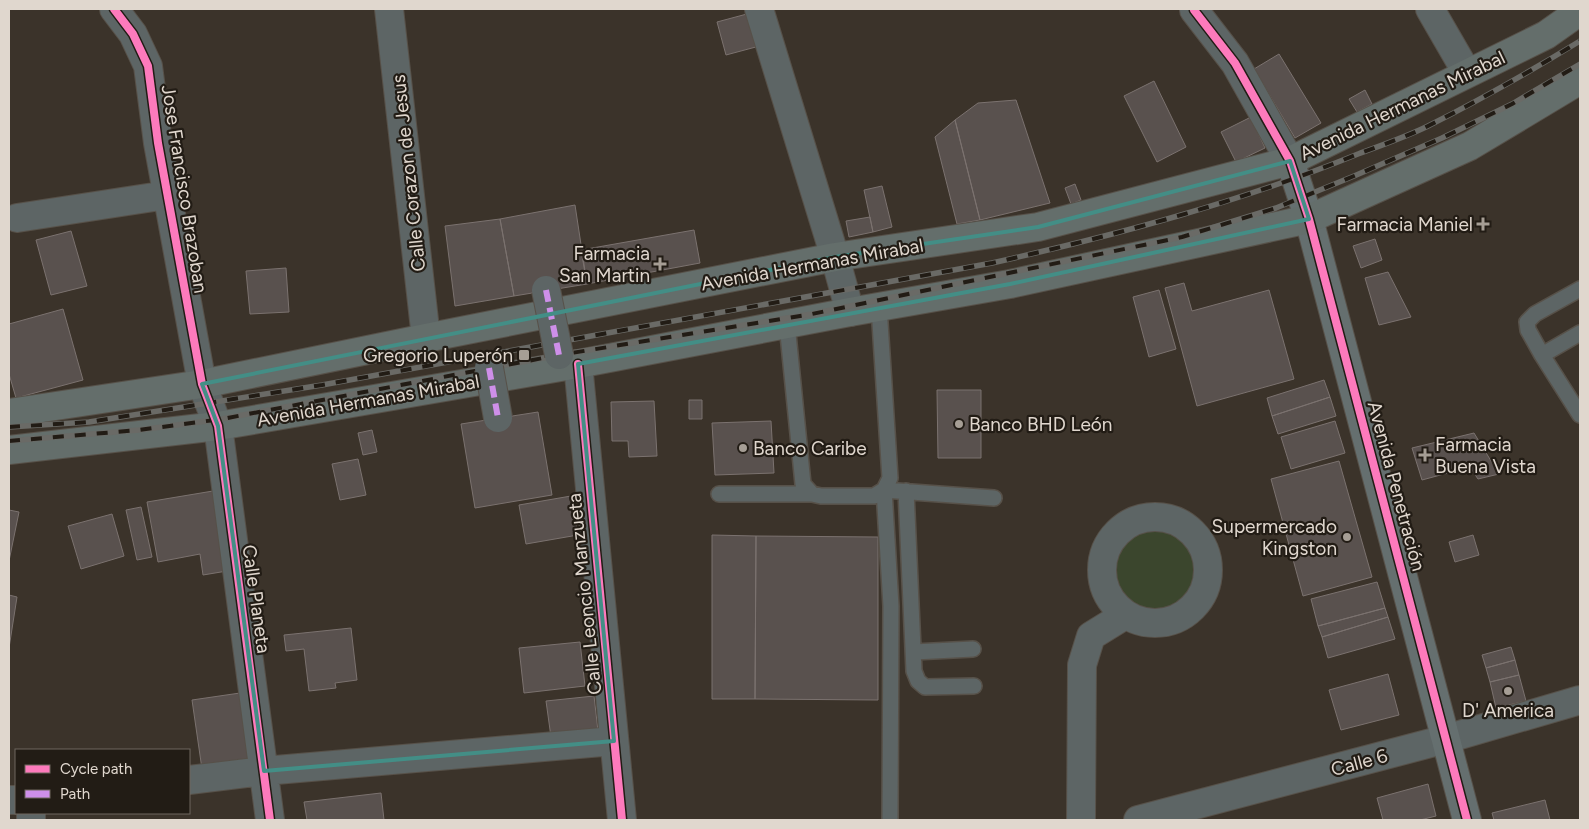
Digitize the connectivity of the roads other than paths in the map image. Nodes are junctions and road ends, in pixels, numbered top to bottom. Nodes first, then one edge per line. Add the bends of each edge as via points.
1 (114, 9) edge
2 (389, 9) edge
3 (759, 9) edge
4 (1194, 9) edge
5 (1430, 9) edge
6 (1580, 11) edge
7 (1467, 73) junction
8 (1580, 80) edge
9 (1290, 161) junction
10 (167, 195) junction
11 (17, 218) dead end
12 (1309, 219) junction
13 (835, 257) junction
14 (1580, 289) edge
15 (546, 290) dead end
16 (879, 307) junction
17 (850, 312) junction
18 (787, 324) junction
19 (1580, 333) edge
20 (426, 338) junction
21 (1542, 355) junction
22 (568, 359) junction
23 (489, 368) dead end
24 (202, 384) junction
25 (9, 413) edge
26 (1580, 415) edge
27 (498, 418) dead end
28 (218, 426) junction
29 (9, 450) edge
30 (884, 490) junction
31 (906, 491) junction
32 (719, 494) dead end
33 (812, 494) junction
34 (994, 498) dead end
35 (1124, 615) dead end
36 (973, 649) dead end
37 (914, 652) junction
38 (974, 686) dead end
39 (1580, 700) edge
40 (1446, 739) junction
41 (614, 741) junction
42 (264, 771) junction
43 (190, 780) edge
44 (270, 820) edge
45 (622, 820) edge
46 (890, 820) edge
47 (1081, 820) edge
48 (1138, 820) edge
49 (1466, 820) edge

1 - 10 street, Jose Francisco Brazoban via 133,34 148,66
2 - 20 street, Calle Corazon de Jesus
3 - 13 street
4 - 9 street via 1236,63
5 - 7 street
6 - 7 main road, Avenida Hermanas Mirabal via 1546,34
7 - 9 main road, Avenida Hermanas Mirabal
8 - 12 main road, Avenida Hermanas Mirabal via 1470,146
9 - 12 street, Avenida Penetración
9 - 13 main road, Avenida Hermanas Mirabal via 1038,227
10 - 11 street
10 - 24 street, Jose Francisco Brazoban
12 - 16 main road, Avenida Hermanas Mirabal via 1010,284
12 - 40 street, Avenida Penetración
13 - 17 street
13 - 20 main road, Avenida Hermanas Mirabal
14 - 21 lane via 1535,314 1528,322 1528,330
15 - 22 street, Calle Leoncio Manzueta, bridge
16 - 17 main road, Avenida Hermanas Mirabal
16 - 30 lane via 890,478
17 - 18 main road, Avenida Hermanas Mirabal
18 - 22 main road, Avenida Hermanas Mirabal
18 - 33 lane via 803,484
19 - 21 lane
20 - 24 main road, Avenida Hermanas Mirabal
21 - 26 lane
22 - 28 main road, Avenida Hermanas Mirabal
22 - 41 street, Calle Leoncio Manzueta
23 - 27 street, bridge
24 - 25 main road, Avenida Hermanas Mirabal
24 - 28 street, Calle Planeta
28 - 29 main road, Avenida Hermanas Mirabal
28 - 42 street, Calle Planeta
30 - 31 lane
30 - 33 lane via 874,496
30 - 46 lane via 891,606
31 - 34 lane
31 - 37 lane
32 - 33 lane
35 - 47 street via 1091,636 1082,665
36 - 37 lane
37 - 38 lane via 914,671 925,687
39 - 40 street, Calle 6
40 - 48 street, Calle 6
40 - 49 street, Avenida Penetración
41 - 42 street
41 - 45 street, Calle Leoncio Manzueta
42 - 43 street
42 - 44 street, Calle Planeta

